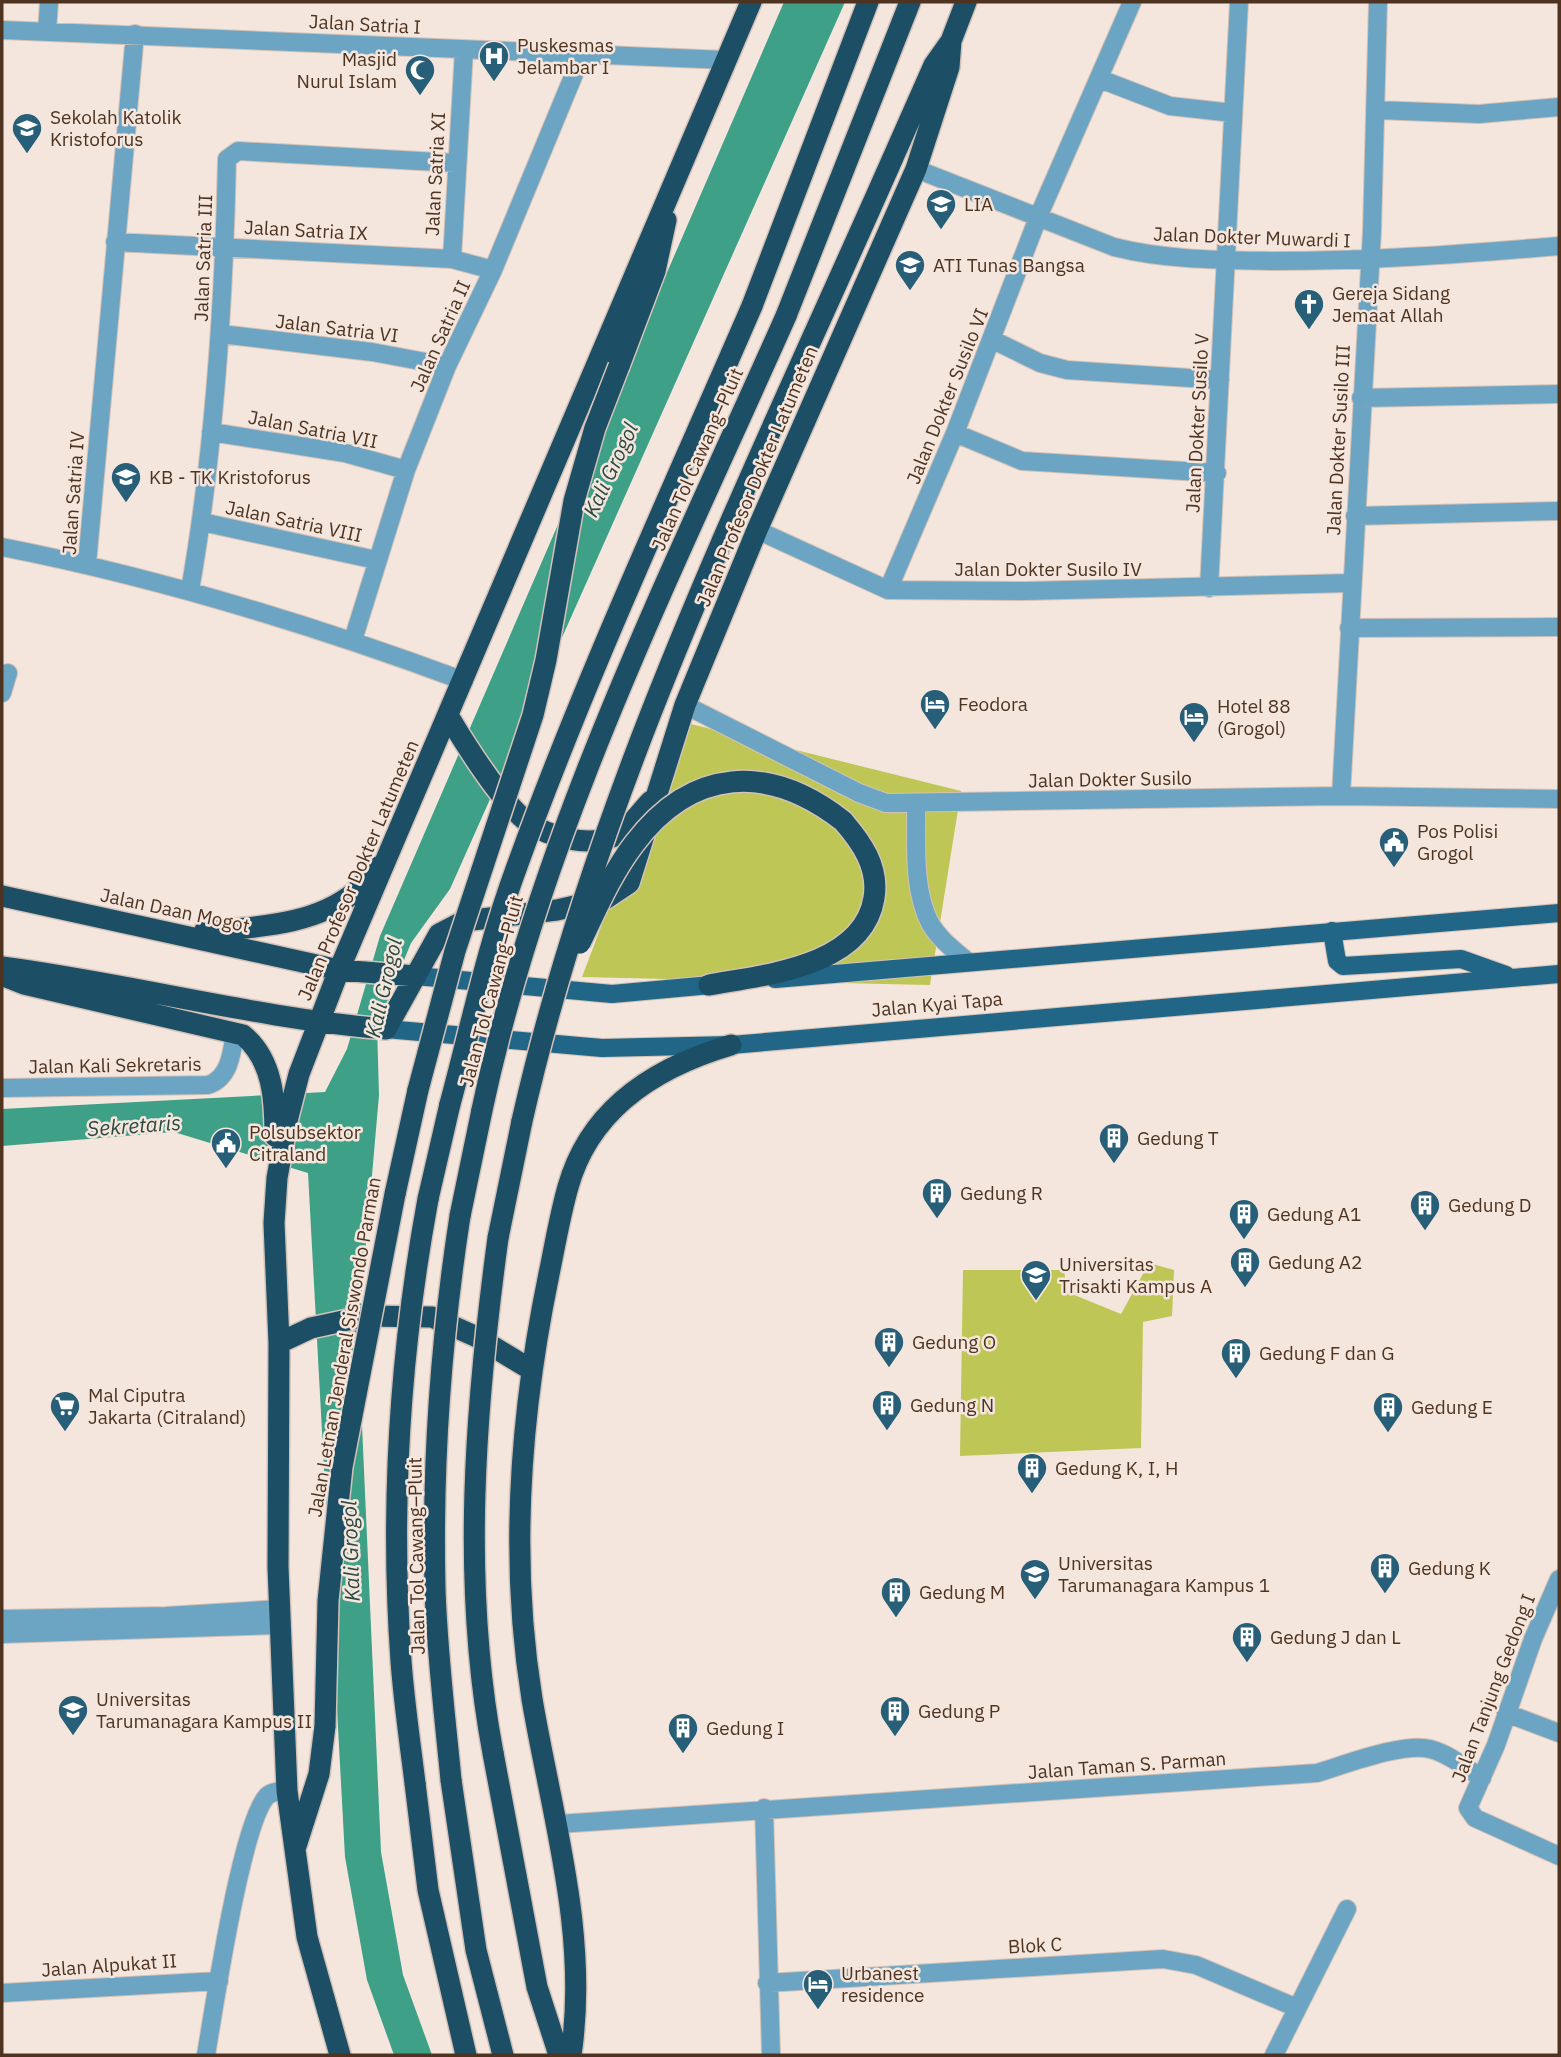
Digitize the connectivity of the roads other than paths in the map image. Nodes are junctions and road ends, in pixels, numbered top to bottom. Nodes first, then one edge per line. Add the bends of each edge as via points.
1 (48, 2) edge
2 (751, 2) edge
3 (868, 2) edge
4 (910, 2) edge
5 (966, 2) edge
6 (1132, 2) edge
7 (1240, 2) edge
8 (1378, 2) edge
9 (2, 30) edge
10 (47, 32) junction
11 (135, 34) junction
12 (951, 41) junction
13 (464, 50) junction
14 (582, 55) junction
15 (726, 60) junction
16 (1100, 79) junction
17 (1559, 107) edge
18 (1377, 110) junction
19 (1233, 113) junction
20 (456, 163) junction
21 (916, 169) junction
22 (669, 193) junction
23 (1039, 215) junction
24 (115, 242) junction
25 (225, 246) junction
26 (1559, 246) edge
27 (452, 259) junction
28 (1225, 260) junction
29 (1370, 261) junction
30 (493, 270) junction
31 (221, 334) junction
32 (993, 340) junction
33 (447, 366) junction
34 (1220, 380) junction
35 (1559, 394) edge
36 (1362, 398) junction
37 (211, 432) junction
38 (956, 433) junction
39 (406, 470) junction
40 (1217, 473) junction
41 (1559, 511) edge
42 (1355, 516) junction
43 (202, 522) junction
44 (757, 530) junction
45 (2, 547) edge
46 (376, 560) junction
47 (86, 564) junction
48 (1351, 583) junction
49 (1209, 588) junction
50 (190, 590) junction
51 (888, 590) junction
52 (1559, 627) edge
53 (1349, 628) junction
54 (353, 640) junction
55 (8, 673) dead end
56 (464, 681) junction
57 (2, 693) edge
58 (685, 705) junction
59 (449, 717) junction
60 (1341, 796) junction
61 (655, 797) junction
62 (1559, 799) edge
63 (916, 804) junction
64 (391, 850) junction
65 (2, 897) edge
66 (1559, 913) edge
67 (1332, 931) junction
68 (184, 934) junction
69 (968, 962) junction
70 (2, 967) edge
71 (339, 970) junction
72 (1559, 974) edge
73 (411, 975) junction
74 (2, 976) edge
75 (1513, 978) junction
76 (709, 985) junction
77 (555, 994) junction
78 (318, 1024) junction
79 (383, 1029) junction
80 (235, 1032) junction
81 (731, 1045) junction
82 (2, 1088) edge
83 (406, 1140) joint
84 (277, 1171) junction
85 (279, 1343) junction
86 (530, 1369) junction
87 (1559, 1579) edge
88 (280, 1617) junction
89 (2, 1619) edge
90 (2, 1634) edge
91 (1506, 1713) junction
92 (1559, 1733) edge
93 (1482, 1778) junction
94 (287, 1791) junction
95 (764, 1808) junction
96 (558, 1824) junction
97 (294, 1851) junction
98 (1559, 1856) edge
99 (1347, 1909) dead end
100 (219, 1980) junction
101 (767, 1983) junction
102 (2, 1993) edge
103 (1297, 2008) junction
104 (206, 2055) edge
105 (340, 2055) edge
106 (466, 2055) edge
107 (503, 2055) edge
108 (559, 2055) edge
109 (571, 2055) edge
110 (771, 2055) edge
111 (1274, 2055) edge

1 - 10 street
2 - 15 highway, Jalan Profesor Dokter Latumeten
3 - 106 highway, Jalan Tol Cawang–Pluit, bridge via 752,306 581,701 515,871 480,986 428,1199 414,1273 400,1413 396,1561 401,1662 428,1889
4 - 107 highway, Jalan Tol Cawang–Pluit, bridge via 786,316 618,689 546,880 491,1070 453,1259 436,1465 435,1591 451,1780 476,1950
5 - 12 highway, Jalan Profesor Dokter Latumeten
6 - 16 street, Jalan Dokter Susilo VI
7 - 19 street, Jalan Dokter Susilo V
8 - 18 street, Jalan Dokter Susilo III
9 - 10 street, Jalan Satria I
10 - 11 street, Jalan Satria I
11 - 13 street, Jalan Satria I
11 - 24 street, Jalan Satria IV
12 - 21 highway, Jalan Profesor Dokter Latumeten via 949,67
12 - 77 highway, Jalan Profesor Dokter Latumeten, bridge via 934,65 656,694 590,873
13 - 14 street, Jalan Satria I
13 - 20 street, Jalan Satria XI
14 - 15 street, Jalan Satria I
14 - 30 street, Jalan Satria II
15 - 22 highway, Jalan Profesor Dokter Latumeten
16 - 19 street via 1170,106
16 - 23 street, Jalan Dokter Susilo VI
17 - 18 street via 1479,114
18 - 29 street, Jalan Dokter Susilo III
19 - 28 street, Jalan Dokter Susilo V
20 - 25 street, Jalan Satria III via 238,150 227,159
20 - 27 street, Jalan Satria XI
21 - 23 street, Jalan Dokter Muwardi I
21 - 44 highway, Jalan Profesor Dokter Latumeten
22 - 56 highway, Jalan Profesor Dokter Latumeten
22 - 83 highway, Jalan Profesor Dokter Latumeten, bridge via 655,271 595,428 574,501 533,715 451,964
23 - 28 street, Jalan Dokter Muwardi I via 1114,247 1146,255
23 - 32 street, Jalan Dokter Susilo VI
24 - 25 street, Jalan Satria IX
24 - 47 street, Jalan Satria IV
25 - 27 street, Jalan Satria IX
25 - 31 street, Jalan Satria III
26 - 29 street, Jalan Dokter Muwardi I
27 - 30 street, Jalan Satria IX
28 - 29 street, Jalan Dokter Muwardi I
28 - 34 street, Jalan Dokter Susilo V
29 - 36 street, Jalan Dokter Susilo III
30 - 33 street, Jalan Satria II
31 - 33 street, Jalan Satria VI
31 - 37 street, Jalan Satria III
32 - 34 street via 1040,363 1067,370
32 - 38 street, Jalan Dokter Susilo VI
33 - 39 street, Jalan Satria II
34 - 40 street, Jalan Dokter Susilo V
35 - 36 street
36 - 42 street, Jalan Dokter Susilo III
37 - 39 street, Jalan Satria VII via 345,453
37 - 43 street, Jalan Satria III
38 - 40 street via 1023,461
38 - 51 street, Jalan Dokter Susilo VI
39 - 46 street, Jalan Satria II
40 - 49 street, Jalan Dokter Susilo V
41 - 42 street
42 - 48 street, Jalan Dokter Susilo III
43 - 46 street, Jalan Satria VIII
43 - 50 street, Jalan Satria III
44 - 51 street, Jalan Dokter Susilo IV
44 - 58 highway, Jalan Profesor Dokter Latumeten
45 - 47 street
46 - 54 street, Jalan Satria II
47 - 50 street, Jalan Satria IV
48 - 49 street, Jalan Dokter Susilo IV
48 - 53 street, Jalan Dokter Susilo III
49 - 51 street, Jalan Dokter Susilo IV
50 - 54 street, Jalan Satria IV
52 - 53 street
53 - 60 street, Jalan Dokter Susilo III
54 - 56 street, Jalan Satria IV
55 - 57 street
56 - 59 highway, Jalan Profesor Dokter Latumeten
58 - 61 highway, Jalan Profesor Dokter Latumeten
58 - 63 street, Jalan Dokter Susilo via 859,793 886,803
59 - 61 highway via 525,820 546,831 598,841 619,834
59 - 64 highway, Jalan Profesor Dokter Latumeten
60 - 62 street, Jalan Dokter Susilo
60 - 63 street, Jalan Dokter Susilo
61 - 73 highway, Jalan Profesor Dokter Latumeten via 629,883 605,899 557,911 464,921 439,934
63 - 69 street via 918,869 930,922
64 - 68 highway via 355,892 314,915 262,927
64 - 71 highway, Jalan Profesor Dokter Latumeten
65 - 68 highway, Jalan Daan Mogot
66 - 67 main road, Jalan Kyai Tapa
67 - 69 main road, Jalan Kyai Tapa
67 - 75 main road via 1337,961 1343,966 1461,959
68 - 71 highway, Jalan Daan Mogot
69 - 76 main road, Jalan Kyai Tapa
70 - 78 highway via 85,978
71 - 73 highway, Jalan Kyai Tapa
71 - 78 highway, Jalan Profesor Dokter Latumeten
72 - 75 main road, Jalan Kyai Tapa
73 - 76 main road, Jalan Kyai Tapa via 612,993
73 - 79 highway, Jalan Profesor Dokter Latumeten
74 - 80 highway
75 - 81 main road, Jalan Kyai Tapa
76 - 77 highway, bridge via 793,967 837,950 866,923 876,889 866,852 843,821 778,784 726,782 698,790 665,809 613,876
77 - 108 highway, Jalan Profesor Dokter Latumeten, bridge via 510,1179 486,1327 475,1471 479,1657 537,1987
78 - 79 highway, Jalan Kyai Tapa
78 - 84 highway, Jalan Letnan Jenderal Siswondo Parman via 297,1083
79 - 81 main road, Jalan Kyai Tapa via 602,1048
80 - 82 street, Jalan Kali Sekretaris via 223,1076 208,1085
80 - 84 highway via 257,1050 273,1090
81 - 86 highway via 692,1056 648,1078 614,1108 588,1140 568,1187
83 - 97 highway, Jalan Letnan Jenderal Siswondo Parman, bridge via 341,1467 328,1601 325,1726 319,1774
84 - 85 highway, Jalan Letnan Jenderal Siswondo Parman via 274,1223
85 - 86 highway via 311,1328 366,1316 432,1317
85 - 88 highway, Jalan Letnan Jenderal Siswondo Parman
86 - 96 highway via 519,1581 532,1699
87 - 91 street, Jalan Tanjung Gedong I
88 - 89 street
88 - 90 street
88 - 94 highway, Jalan Letnan Jenderal Siswondo Parman
91 - 92 street
91 - 93 street, Jalan Tanjung Gedong I
93 - 95 street, Jalan Taman S. Parman via 1426,1748 1317,1773
93 - 98 street, Jalan Tanjung Gedong I via 1469,1803 1470,1813
94 - 97 highway, Jalan Letnan Jenderal Siswondo Parman
94 - 100 street via 266,1797 252,1830
95 - 96 street, Jalan Taman S. Parman
95 - 101 street
96 - 109 highway via 577,1964
97 - 105 highway, Jalan Letnan Jenderal Siswondo Parman via 307,1937
99 - 103 street
100 - 102 street, Jalan Alpukat II
100 - 104 street
101 - 103 street, Blok C via 1163,1959 1196,1965
101 - 110 street
103 - 111 street

